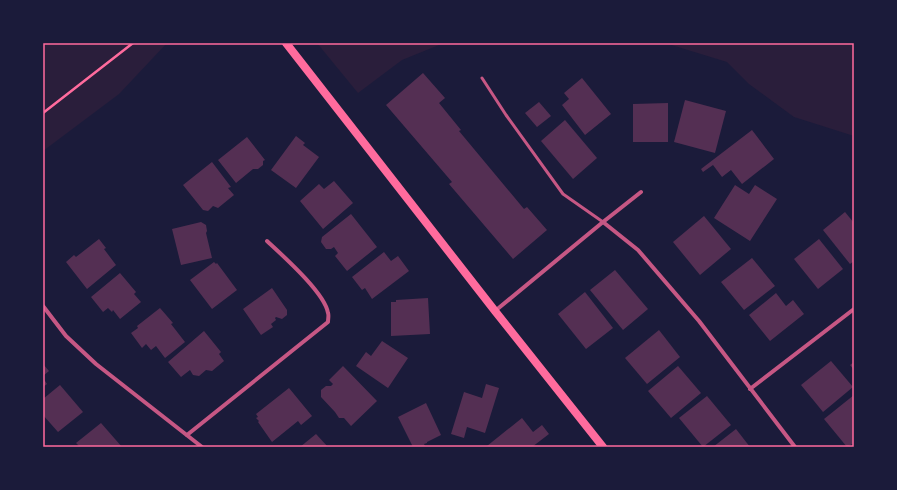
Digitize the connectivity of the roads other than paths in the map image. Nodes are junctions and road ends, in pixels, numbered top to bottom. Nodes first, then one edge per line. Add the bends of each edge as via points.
1 (286, 43) edge
2 (482, 78) dead end
3 (641, 192) dead end
4 (603, 222) junction
5 (267, 241) dead end
6 (43, 306) edge
7 (854, 309) edge
8 (495, 311) junction
9 (750, 389) junction
10 (187, 435) junction
11 (202, 447) edge
12 (603, 447) edge
13 (795, 447) edge

1 - 8 main road
2 - 4 lane via 563,194
3 - 4 street
4 - 8 street
4 - 9 street via 638,250 699,321
5 - 10 street via 302,274 323,301 328,312 328,322
6 - 10 street via 66,336 96,364
7 - 9 street
8 - 12 main road
9 - 13 street
10 - 11 street

